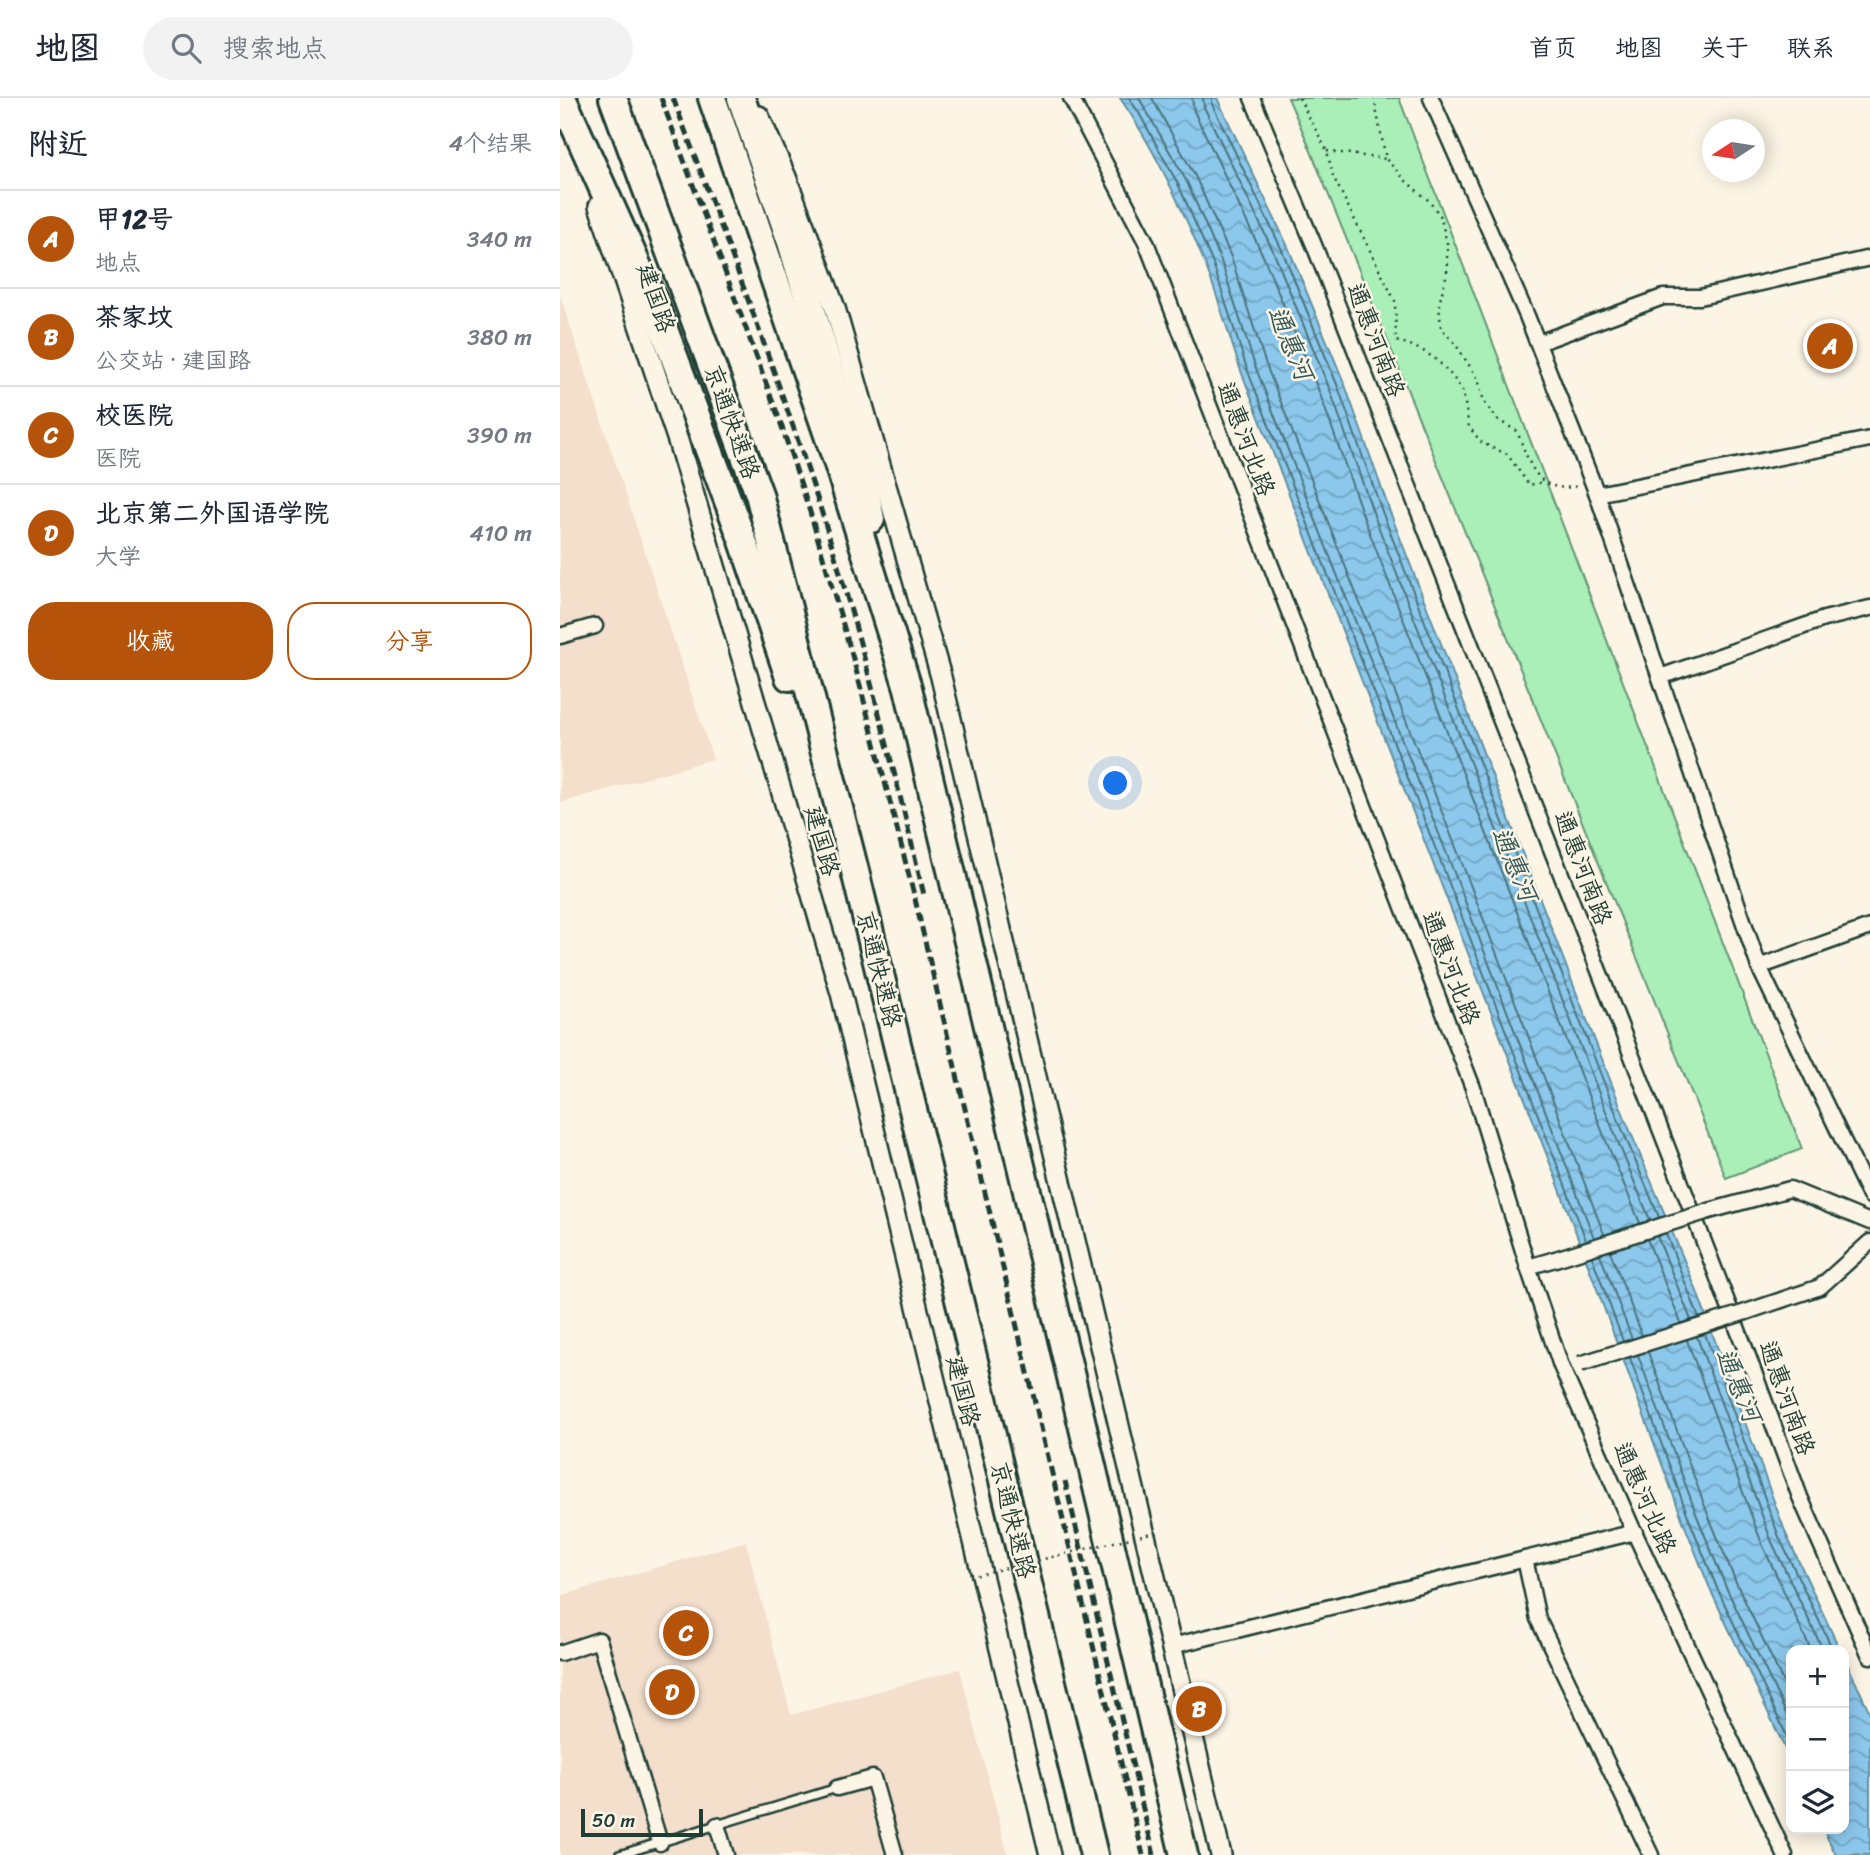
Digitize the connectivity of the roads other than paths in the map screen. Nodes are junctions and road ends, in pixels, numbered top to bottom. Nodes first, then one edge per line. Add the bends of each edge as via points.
1 (613, 98) edge
2 (712, 98) edge
3 (741, 98) edge
4 (751, 98) edge
5 (1071, 98) edge
6 (1252, 98) edge
7 (1430, 98) edge
8 (563, 100) edge
9 (1870, 258) edge
10 (1538, 343) junction
11 (1870, 439) edge
12 (1595, 489) junction
13 (1870, 608) edge
14 (595, 626) dead end
15 (560, 636) edge
16 (1660, 677) junction
17 (908, 688) junction
18 (854, 867) junction
19 (1870, 928) edge
20 (1759, 967) junction
21 (1870, 1196) edge
22 (1870, 1222) edge
23 (1870, 1242) edge
24 (1528, 1267) junction
25 (1561, 1366) junction
26 (1635, 1532) junction
27 (1525, 1559) junction
28 (1172, 1646) junction
29 (560, 1653) edge
30 (1870, 1656) edge
31 (838, 1788) joint
32 (717, 1825) junction
33 (660, 1843) junction
34 (619, 1855) edge
35 (726, 1855) edge
36 (895, 1855) edge
37 (1050, 1855) edge
38 (1094, 1855) edge
39 (1184, 1855) edge
40 (1221, 1855) edge
41 (1651, 1855) edge
42 (1785, 1855) edge

1 - 18 highway, 京通快速路 via 758,494
2 - 17 highway via 838,464
3 - 17 highway via 791,243 863,480
4 - 28 main road via 835,308 941,677
5 - 24 street, 通惠河北路 via 1151,254 1468,1076
6 - 30 street, 通惠河南路 via 1589,945 1800,1497
7 - 10 street
8 - 18 highway via 653,300 743,541
8 - 37 main road, 建国路 via 678,441 841,993
9 - 10 street via 1700,298 1663,298
10 - 12 street
11 - 12 street
12 - 16 street
13 - 16 street via 1824,619
14 - 15 street
16 - 20 street
17 - 39 highway
18 - 38 highway, 京通快速路
19 - 20 street
20 - 21 street
22 - 24 street, bridge via 1790,1189
23 - 25 street, bridge via 1819,1287 1580,1364
24 - 25 street, 通惠河北路
25 - 26 street, 通惠河北路
26 - 27 street
26 - 42 street, 通惠河北路
27 - 28 street
27 - 41 street via 1538,1619
28 - 40 main road
29 - 33 street via 599,1640
31 - 32 lane
31 - 36 street via 873,1778
32 - 33 lane
32 - 35 street
33 - 34 lane

